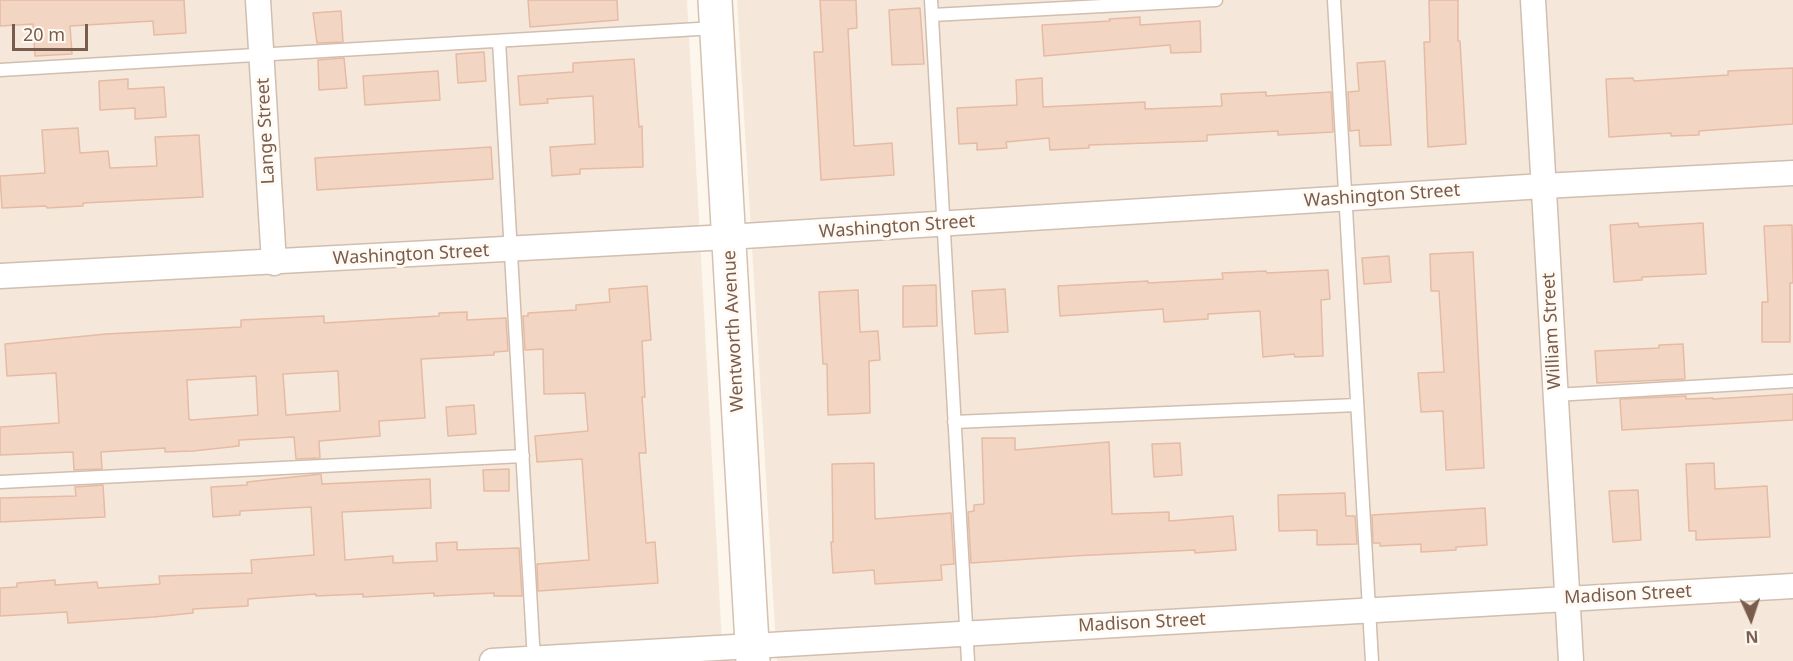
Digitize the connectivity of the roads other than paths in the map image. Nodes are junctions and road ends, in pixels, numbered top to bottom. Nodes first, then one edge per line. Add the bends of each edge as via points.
1 (258, 0) edge
2 (931, 0) edge
3 (1216, 0) edge
4 (1334, 0) edge
5 (1533, 0) edge
6 (716, 14) edge
7 (932, 15) junction
8 (499, 41) junction
9 (261, 55) junction
10 (0, 70) edge
11 (1793, 173) edge
12 (1543, 186) junction
13 (1345, 199) junction
14 (944, 224) junction
15 (728, 237) junction
16 (511, 250) junction
17 (274, 262) junction
18 (0, 276) edge
19 (1793, 381) edge
20 (1555, 395) junction
21 (1357, 405) junction
22 (954, 422) junction
23 (523, 456) junction
24 (0, 482) edge
25 (1793, 586) edge
26 (1567, 599) junction
27 (1369, 610) junction
28 (966, 633) junction
29 (753, 653) edge
30 (534, 660) edge
31 (492, 661) edge
32 (968, 661) edge
33 (1372, 661) edge
34 (1571, 661) edge

1 - 9 street, Lange Street
2 - 7 lane
3 - 7 lane
4 - 13 lane
5 - 12 street, William Street
6 - 8 lane
6 - 15 street, Wentworth Avenue
7 - 14 lane
8 - 9 lane
8 - 16 lane
9 - 10 lane
9 - 17 street, Lange Street
11 - 12 street, Washington Street
12 - 13 street, Washington Street
12 - 20 street, William Street
13 - 14 street, Washington Street
13 - 21 lane
14 - 15 street, Washington Street
14 - 22 lane
15 - 16 street, Washington Street
15 - 29 street, Wentworth Avenue
16 - 17 street, Washington Street
16 - 23 lane
17 - 18 street, Washington Street
19 - 20 lane
20 - 26 street, William Street
21 - 22 lane
21 - 27 lane
22 - 28 lane
23 - 24 lane
23 - 30 lane
25 - 26 street, Madison Street
26 - 27 street, Madison Street
26 - 34 street, William Street
27 - 28 street, Madison Street
27 - 33 lane
28 - 29 street, Madison Street
28 - 32 lane
29 - 30 street, Madison Street
30 - 31 street, Madison Street

